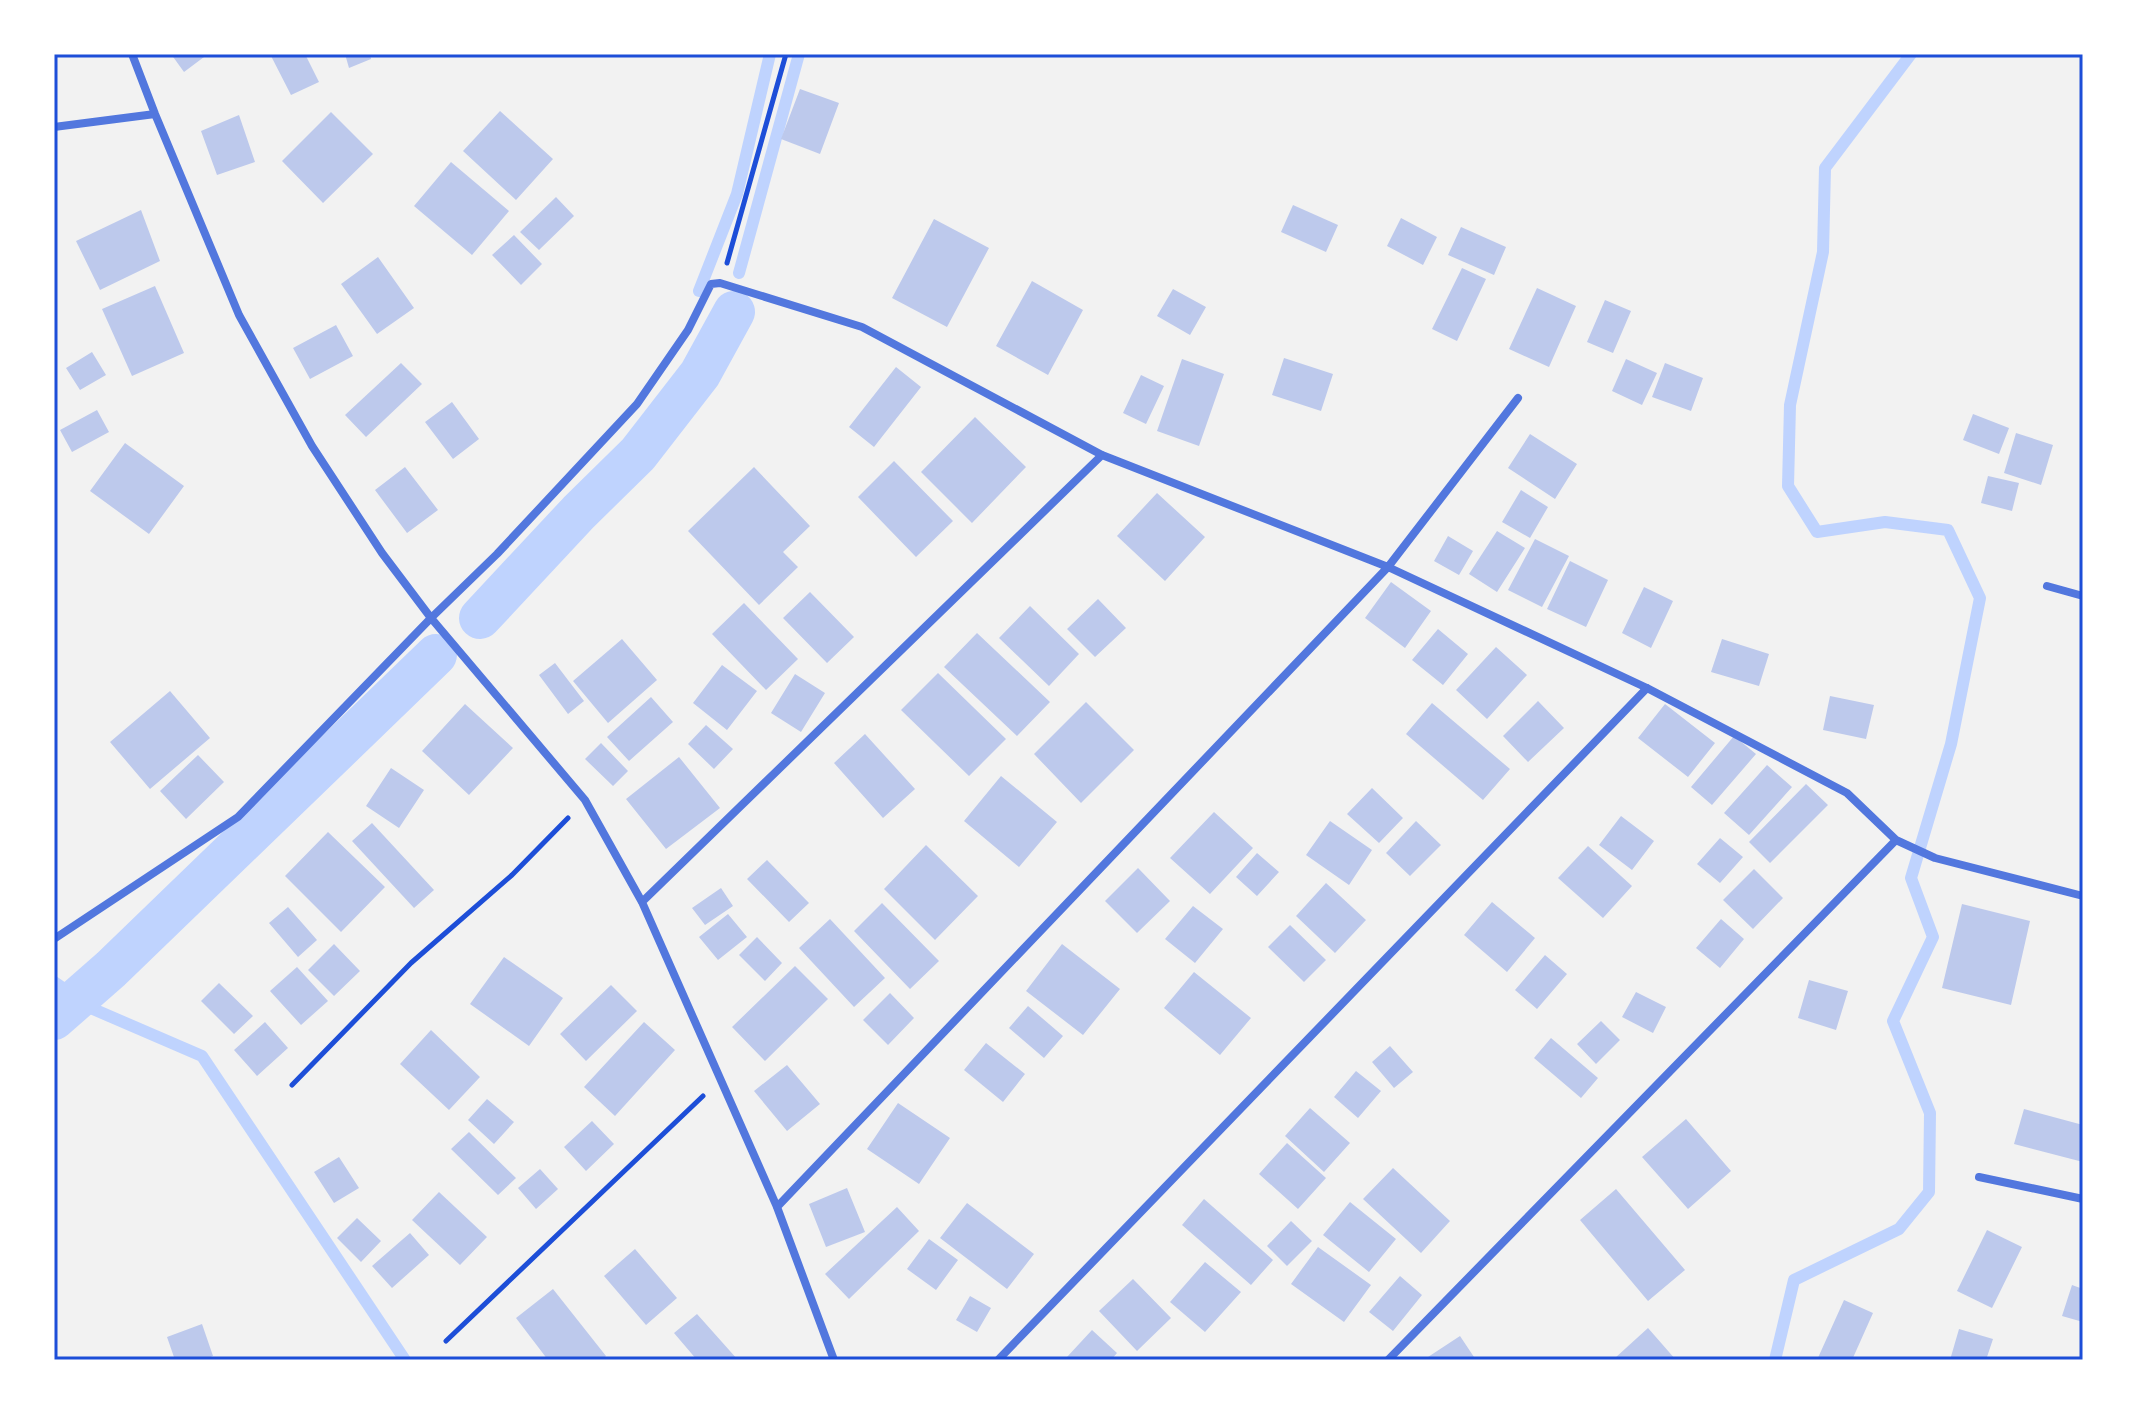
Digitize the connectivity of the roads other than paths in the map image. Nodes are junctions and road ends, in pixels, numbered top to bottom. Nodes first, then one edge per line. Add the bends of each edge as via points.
1 (132, 54) edge
2 (155, 114) junction
3 (54, 127) edge
4 (1518, 398) dead end
5 (1102, 455) junction
6 (1388, 567) junction
7 (2047, 586) dead end
8 (2083, 596) edge
9 (431, 618) junction
10 (1647, 688) junction
11 (1896, 840) junction
12 (2083, 896) edge
13 (642, 902) junction
14 (54, 939) edge
15 (1979, 1177) dead end
16 (2083, 1199) edge
17 (777, 1207) junction
18 (834, 1360) edge
19 (998, 1360) edge
20 (1388, 1360) edge

1 - 2 street
2 - 3 street
2 - 9 street via 239,315 312,446
4 - 6 street
5 - 6 street
5 - 9 street via 862,327 711,284 688,330 637,404
5 - 13 street
6 - 10 street
6 - 17 street
7 - 8 street
9 - 13 street via 585,800
9 - 14 street via 238,817
10 - 11 street via 1847,793
10 - 19 street
11 - 12 street via 1935,858
11 - 20 street
13 - 17 street
15 - 16 street
17 - 18 street

